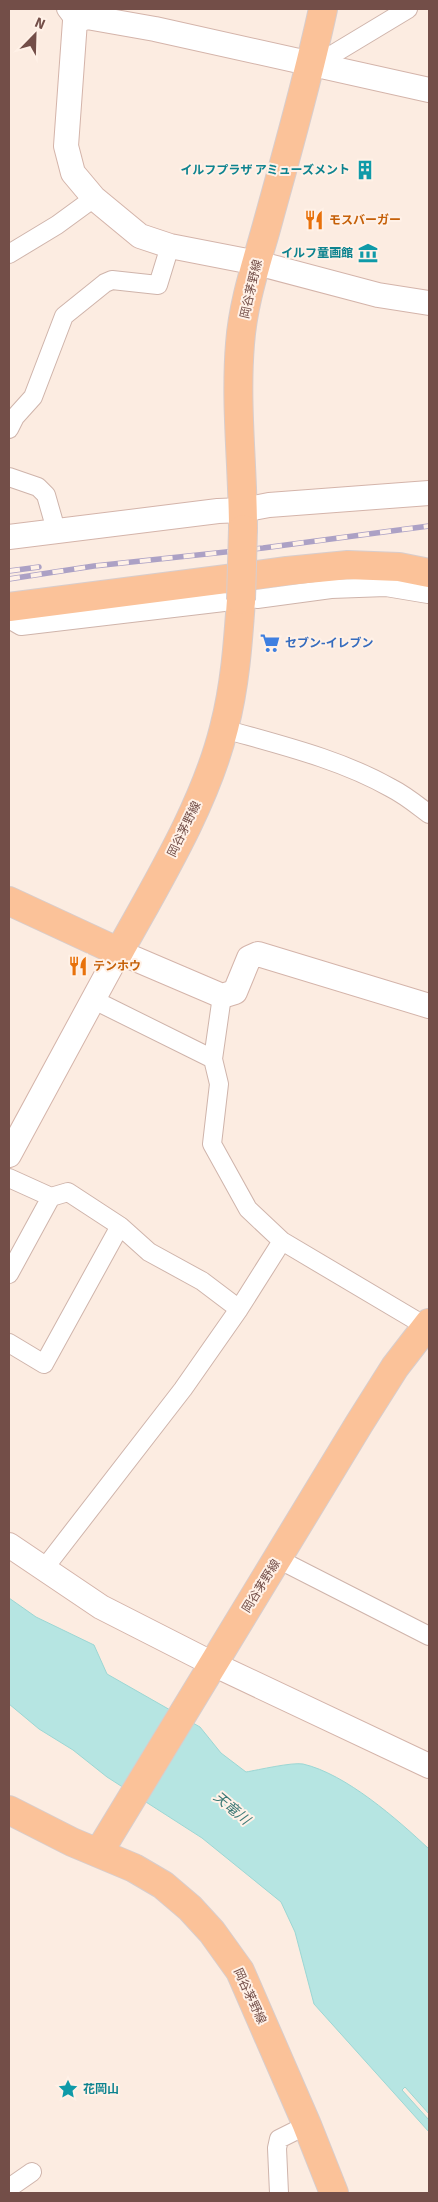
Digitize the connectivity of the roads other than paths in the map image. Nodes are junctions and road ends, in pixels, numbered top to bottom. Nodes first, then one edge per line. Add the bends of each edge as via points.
1 (323, 9) edge
2 (408, 9) edge
3 (71, 15) edge
4 (311, 65) junction
5 (429, 90) edge
6 (94, 198) junction
7 (170, 246) junction
8 (9, 254) edge
9 (257, 262) junction
10 (429, 303) edge
11 (9, 430) edge
12 (9, 477) edge
13 (429, 493) edge
14 (243, 520) junction
15 (56, 530) junction
16 (9, 537) edge
17 (429, 573) edge
18 (429, 590) edge
19 (241, 600) junction
20 (9, 607) edge
21 (9, 619) edge
22 (224, 729) junction
23 (429, 814) edge
24 (9, 901) edge
25 (119, 952) junction
26 (222, 996) junction
27 (92, 999) junction
28 (429, 1006) edge
29 (213, 1059) junction
30 (9, 1155) edge
31 (9, 1178) edge
32 (51, 1197) junction
33 (120, 1226) junction
34 (282, 1241) junction
35 (9, 1274) edge
36 (239, 1309) junction
37 (428, 1325) edge
38 (9, 1343) edge
39 (9, 1545) edge
40 (278, 1559) junction
41 (43, 1570) junction
42 (429, 1636) edge
43 (209, 1671) junction
44 (429, 1766) edge
45 (9, 1810) edge
46 (104, 1843) junction
47 (307, 2125) junction
48 (32, 2172) dead end
49 (9, 2188) edge
50 (278, 2193) edge
51 (334, 2193) edge

1 - 4 main road, 岡谷茅野線
2 - 4 street
3 - 4 street via 155,29
3 - 6 street via 66,146 73,173
4 - 5 street
4 - 9 main road, 岡谷茅野線
6 - 7 street via 140,236
6 - 8 street
7 - 9 street
7 - 11 street via 158,284 112,280 64,316 33,397 15,416
9 - 10 street via 378,295
9 - 14 main road, 岡谷茅野線 via 240,343
12 - 15 street via 46,494
13 - 14 street via 269,505
14 - 15 street via 218,510
14 - 19 main road, 岡谷茅野線, bridge
15 - 16 street
17 - 20 main road via 399,567 348,565
18 - 19 street via 428,594 386,588 331,589
19 - 21 street via 21,626
19 - 22 main road, 岡谷茅野線 via 236,670
22 - 23 street via 320,757 361,773 392,788
22 - 25 main road, 岡谷茅野線 via 202,791
24 - 25 main road
25 - 26 street
25 - 27 street
26 - 28 street via 235,992 249,958 258,954
26 - 29 street
27 - 29 street
27 - 30 street
29 - 34 street via 219,1084 212,1144 248,1209
31 - 32 street
32 - 33 street via 68,1192
32 - 35 street
33 - 36 street via 149,1252 202,1281
33 - 38 street via 44,1364
34 - 36 street
34 - 37 street
36 - 41 street via 183,1389
37 - 40 main road, 岡谷茅野線 via 395,1367
39 - 41 street
40 - 42 street
40 - 43 main road, 岡谷茅野線
41 - 43 street
43 - 44 street
43 - 46 main road, 岡谷茅野線
45 - 46 main road, 岡谷茅野線 via 72,1842
46 - 47 main road, 岡谷茅野線 via 190,1908 240,1970
47 - 50 street via 279,2139
47 - 51 main road, 岡谷茅野線
48 - 49 street

